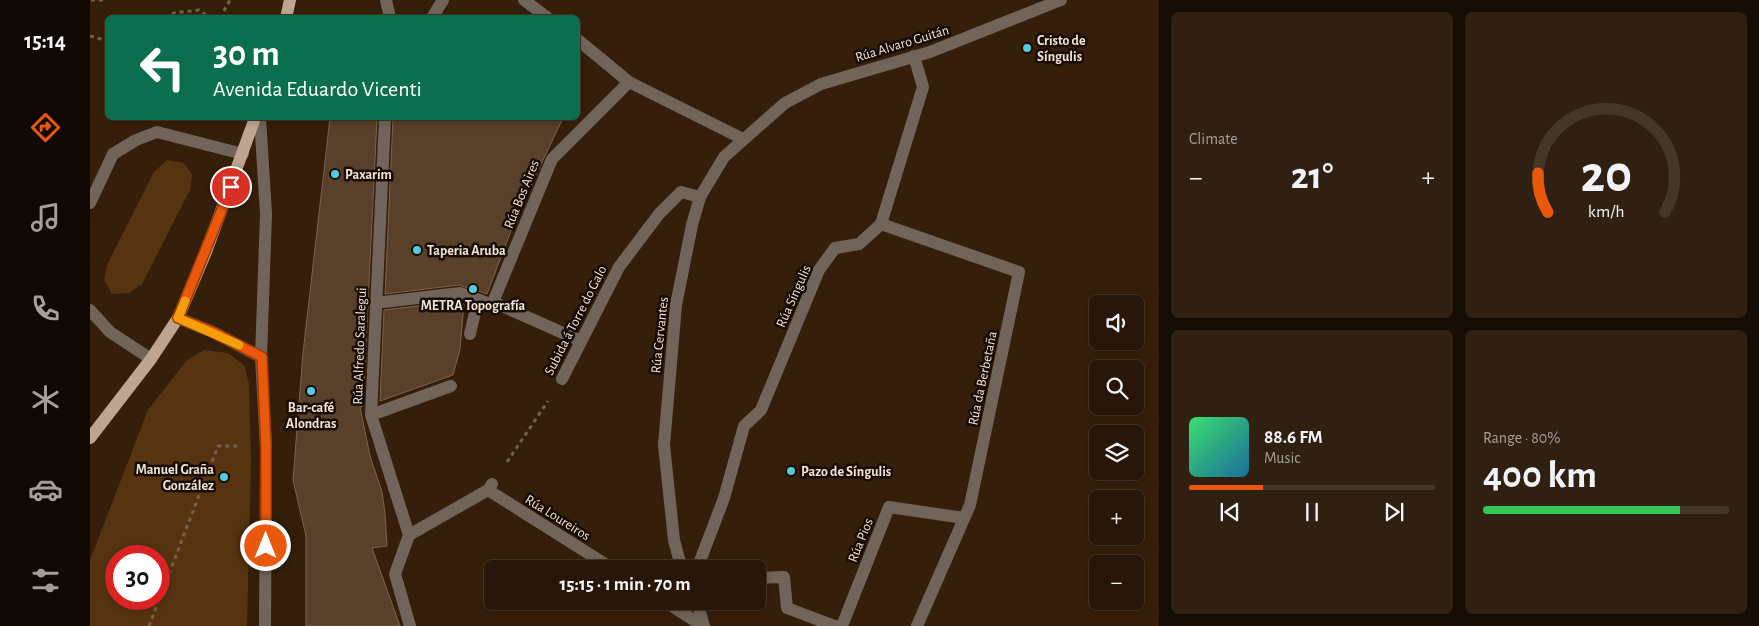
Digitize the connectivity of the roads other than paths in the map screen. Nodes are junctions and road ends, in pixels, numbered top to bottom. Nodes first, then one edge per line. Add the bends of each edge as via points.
1 (290, 0) edge
2 (386, 0) edge
3 (443, 0) edge
4 (524, 0) edge
5 (1061, 0) edge
6 (287, 15) edge
7 (389, 15) edge
8 (434, 15) edge
9 (544, 15) edge
10 (580, 42) edge
11 (914, 56) junction
12 (629, 82) junction
13 (255, 120) edge
14 (260, 120) edge
15 (384, 120) edge
16 (758, 126) joint
17 (743, 139) junction
18 (243, 154) junction
19 (700, 197) junction
20 (90, 203) edge
21 (881, 224) junction
22 (375, 303) junction
23 (492, 303) junction
24 (90, 310) edge
25 (178, 318) junction
26 (470, 334) dead end
27 (581, 341) junction
28 (262, 357) junction
29 (150, 359) junction
30 (562, 379) road end
31 (451, 386) dead end
32 (371, 415) junction
33 (90, 438) edge
34 (964, 518) junction
35 (409, 534) junction
36 (600, 560) edge
37 (679, 560) edge
38 (700, 560) edge
39 (766, 578) edge
40 (678, 610) edge
41 (700, 610) edge
42 (265, 626) edge
43 (410, 626) edge
44 (704, 626) edge
45 (835, 626) edge
46 (842, 626) edge
47 (917, 626) edge

1 - 6 main road
2 - 7 street
3 - 8 street
4 - 9 street
5 - 11 street, Rúa Alvaro Guitán
10 - 12 street
11 - 16 street, Rúa Alvaro Guitán via 821,84 786,103
11 - 21 street via 923,87
12 - 17 street
12 - 23 street, Rúa Bos Aires via 552,159
13 - 18 main road
14 - 28 street via 266,214
15 - 22 street, Rúa Alfredo Saralegui
16 - 17 street, Rúa Cervantes
17 - 19 street, Rúa Cervantes via 724,157
18 - 20 street via 157,132 113,154
18 - 25 main road
19 - 27 street, Subida á Torre do Galo via 681,192 659,214 619,267
19 - 37 street, Rúa Cervantes via 676,305 664,445
21 - 34 street, Rúa da Berbetaña via 1019,272 974,486
21 - 38 street, Rúa Síngulis via 859,244 836,248 819,270 761,410 744,426 724,498
22 - 23 street via 460,293
22 - 32 street, Rúa Alfredo Saralegui
23 - 26 street, Rúa Bos Aires via 476,308
23 - 27 street
24 - 29 street via 110,332
25 - 28 street
25 - 29 main road
27 - 30 street, Subida á Torre do Galo
28 - 42 street via 266,447
29 - 33 main road
31 - 32 street
32 - 35 street, Rúa Alfredo Saralegui
34 - 46 street, Rúa Pios via 889,507
34 - 47 street, Rúa da Berbetaña
35 - 36 street, Rúa Loureiros via 490,487
35 - 43 street via 395,574
39 - 45 street via 784,577 788,608
40 - 44 street
41 - 44 street

